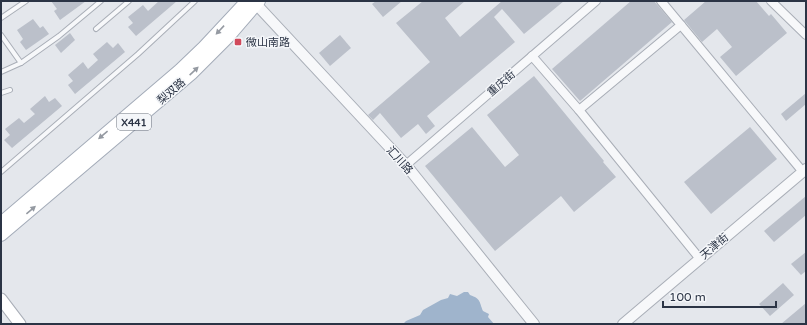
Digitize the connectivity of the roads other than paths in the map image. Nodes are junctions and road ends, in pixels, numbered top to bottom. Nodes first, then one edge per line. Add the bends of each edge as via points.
1 (26, 1) edge
2 (101, 1) edge
3 (129, 1) edge
4 (195, 1) edge
5 (596, 1) edge
6 (661, 1) edge
7 (772, 1) edge
8 (253, 2) edge
9 (1, 18) edge
10 (681, 25) junction
11 (96, 29) dead end
12 (1, 35) edge
13 (806, 35) edge
14 (532, 56) junction
15 (21, 63) junction
16 (1, 72) edge
17 (10, 90) dead end
18 (1, 93) edge
19 (579, 110) junction
20 (406, 165) junction
21 (804, 170) edge
22 (1, 172) edge
23 (1, 223) edge
24 (1, 235) edge
25 (700, 258) junction
26 (1, 299) edge
27 (20, 324) edge
28 (534, 324) edge
29 (623, 324) edge

1 - 9 lane
2 - 15 lane
3 - 11 lane
4 - 22 lane via 138,54
5 - 14 street, 重庆街
6 - 10 street
7 - 13 street
8 - 20 street, 汇川路
8 -> 23 main road, 梨双路 / X441 via 180,70
24 -> 8 main road, 梨双路 / X441 via 191,74 228,37
10 - 19 street
10 - 21 street
12 - 15 lane
14 - 19 street
14 - 20 street, 重庆街
15 - 16 lane
17 - 18 lane
19 - 25 street
20 - 28 street, 汇川路
21 - 25 street, 天津街
25 - 29 street, 天津街
26 - 27 main road

